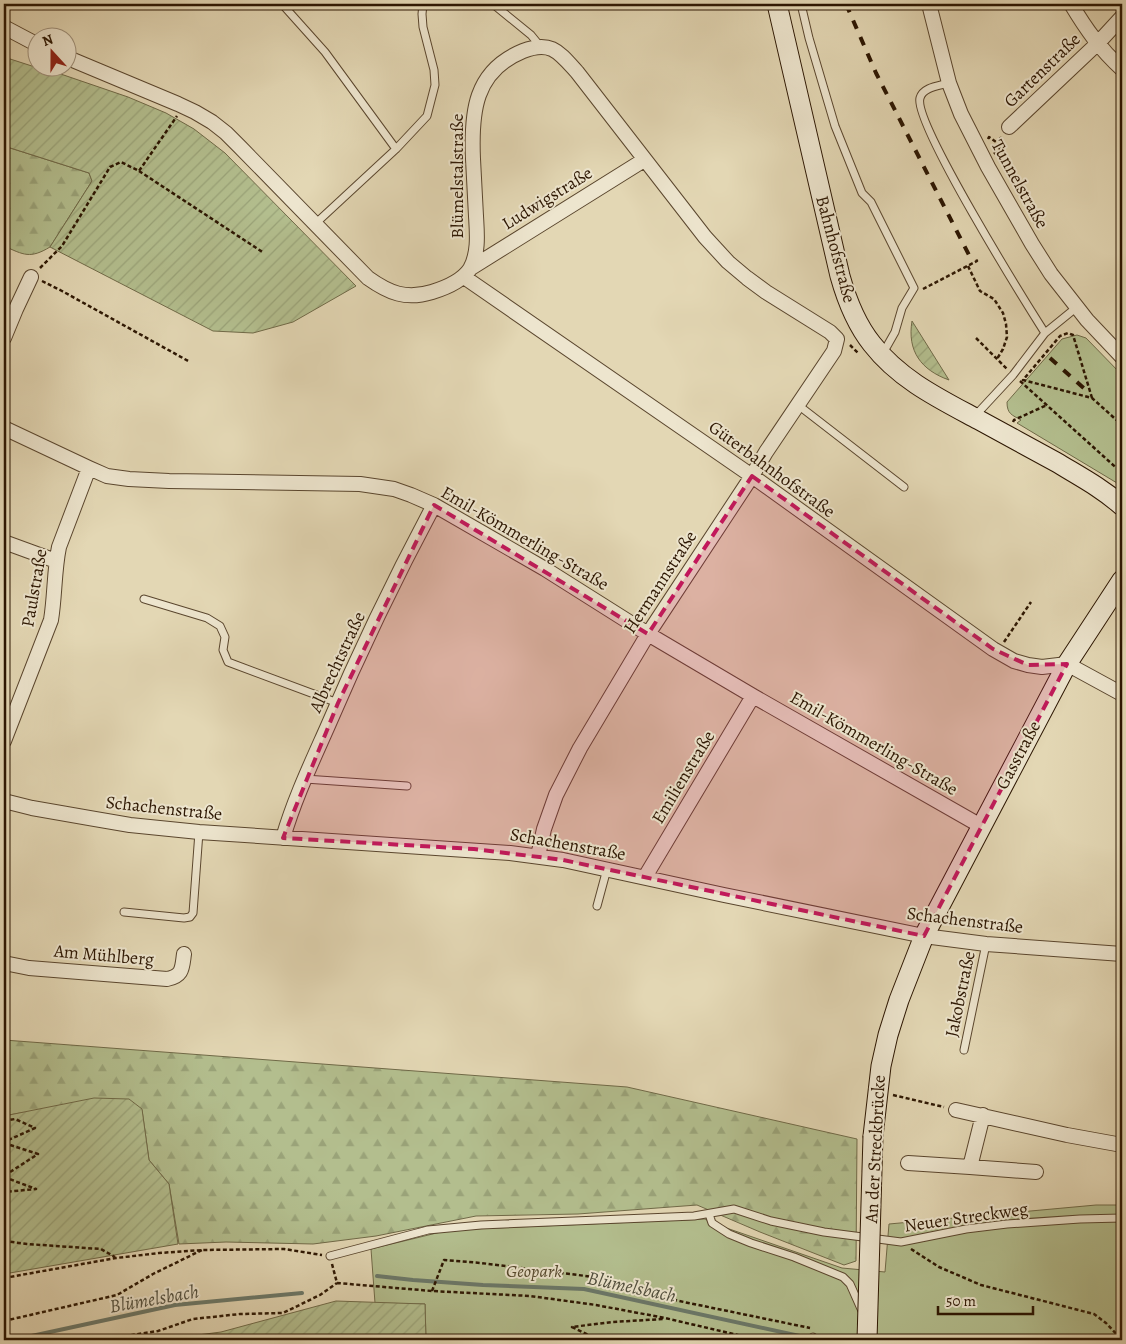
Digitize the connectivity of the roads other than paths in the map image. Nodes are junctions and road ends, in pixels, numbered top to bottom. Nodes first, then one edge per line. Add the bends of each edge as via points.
1 (282, 4) edge
2 (424, 4) edge
3 (493, 4) edge
4 (777, 4) edge
5 (801, 4) edge
6 (929, 4) edge
7 (1071, 4) edge
8 (1122, 17) edge
9 (4, 27) edge
10 (28, 40) edge
11 (1098, 43) junction
12 (540, 46) junction
13 (78, 62) edge
14 (1122, 69) edge
15 (949, 84) junction
16 (1002, 129) road end
17 (396, 150) junction
18 (644, 160) junction
19 (315, 224) junction
20 (467, 272) junction
21 (31, 277) road end
22 (1077, 307) junction
23 (1045, 333) junction
24 (4, 338) edge
25 (882, 355) junction
26 (1122, 357) edge
27 (798, 405) junction
28 (973, 417) junction
29 (4, 428) edge
30 (89, 468) junction
31 (752, 476) junction
32 (904, 486) dead end
33 (434, 505) junction
34 (1122, 506) edge
35 (4, 542) edge
36 (56, 561) junction
37 (1122, 580) edge
38 (144, 599) dead end
39 (648, 634) junction
40 (1067, 664) junction
41 (1122, 694) edge
42 (753, 696) junction
43 (338, 703) junction
44 (4, 741) edge
45 (305, 779) junction
46 (407, 786) dead end
47 (4, 801) edge
48 (982, 826) junction
49 (199, 832) junction
50 (283, 838) junction
51 (538, 856) junction
52 (607, 869) junction
53 (646, 877) junction
54 (597, 906) dead end
55 (124, 912) dead end
56 (924, 936) junction
57 (986, 944) junction
58 (184, 954) dead end
59 (1122, 954) edge
60 (4, 963) edge
61 (964, 1050) dead end
62 (956, 1110) road end
63 (983, 1115) junction
64 (1122, 1145) edge
65 (908, 1163) dead end
66 (970, 1168) junction
67 (1036, 1172) dead end
68 (709, 1214) junction
69 (1122, 1218) edge
70 (330, 1256) road end
71 (866, 1340) edge

1 - 17 lane via 325,52
2 - 17 lane via 423,27 435,85 427,116
3 - 12 lane
4 - 25 street, Bahnhofstraße via 846,297 853,314
5 - 25 lane via 835,126 862,192 871,202 914,288
6 - 15 street, Tunnelstraße
7 - 11 street
8 - 11 street, Gartenstraße
9 - 10 street
11 - 14 street
11 - 16 street, Gartenstraße
12 - 18 street via 563,56
12 - 20 street, Blümelstalstraße via 520,52 490,73 476,101 472,142 477,241
13 - 19 street via 183,106 212,122
15 - 22 street, Tunnelstraße via 961,114 1019,222 1051,274
15 - 23 lane via 924,92 919,105 922,116 983,232
17 - 19 lane
18 - 20 street, Ludwigstraße
18 - 27 street, Hermannstraße via 728,262 766,292 837,339 834,352
19 - 20 street via 368,278 393,292 407,296 423,295 439,290
20 - 31 street, Güterbahnhofstraße
21 - 24 street
22 - 23 lane
22 - 26 street, Tunnelstraße
23 - 28 lane via 1013,375
25 - 28 street, Bahnhofstraße via 914,384
27 - 31 street, Hermannstraße
27 - 32 lane
28 - 34 street, Bahnhofstraße via 1094,484
29 - 30 street, Emil-Kömmerling-Straße
30 - 33 street, Emil-Kömmerling-Straße via 108,476 137,480 360,484 394,489
30 - 36 street, Paulstraße
31 - 39 street, Hermannstraße
31 - 40 street, Güterbahnhofstraße via 997,651 1028,665
33 - 39 street, Emil-Kömmerling-Straße
33 - 43 street, Albrechtstraße
35 - 36 street
36 - 44 street, Paulstraße via 51,620
37 - 40 street, Gasstraße
38 - 43 lane via 207,618 220,626 228,662
39 - 42 street, Emil-Kömmerling-Straße
39 - 51 street, Hermannstraße via 556,795
40 - 41 street
40 - 48 street, Gasstraße
42 - 48 street, Emil-Kömmerling-Straße
42 - 53 street, Emilienstraße
43 - 45 street, Albrechtstraße
45 - 46 lane
45 - 50 street, Albrechtstraße
47 - 49 street, Schachenstraße via 95,820
48 - 56 street, Gasstraße
49 - 50 street, Schachenstraße
49 - 55 lane via 193,913 190,917
50 - 51 street, Schachenstraße
51 - 52 street, Schachenstraße
52 - 53 street, Schachenstraße
52 - 54 lane
53 - 56 street, Schachenstraße
56 - 57 street, Schachenstraße
56 - 71 street, An der Streckbrücke, bridge via 891,1026 877,1091
57 - 59 street, Schachenstraße
57 - 61 lane, Jakobstraße
58 - 60 street, Am Mühlberg via 180,972 167,979 28,968
62 - 63 street
63 - 64 street
63 - 66 street
65 - 66 street
66 - 67 street
68 - 69 lane, Neuer Streckweg via 734,1209 824,1232 900,1242 1007,1224
68 - 70 lane, Neuer Streckweg via 428,1230
68 - 71 lane via 712,1223 730,1234 843,1277 850,1284 863,1314

